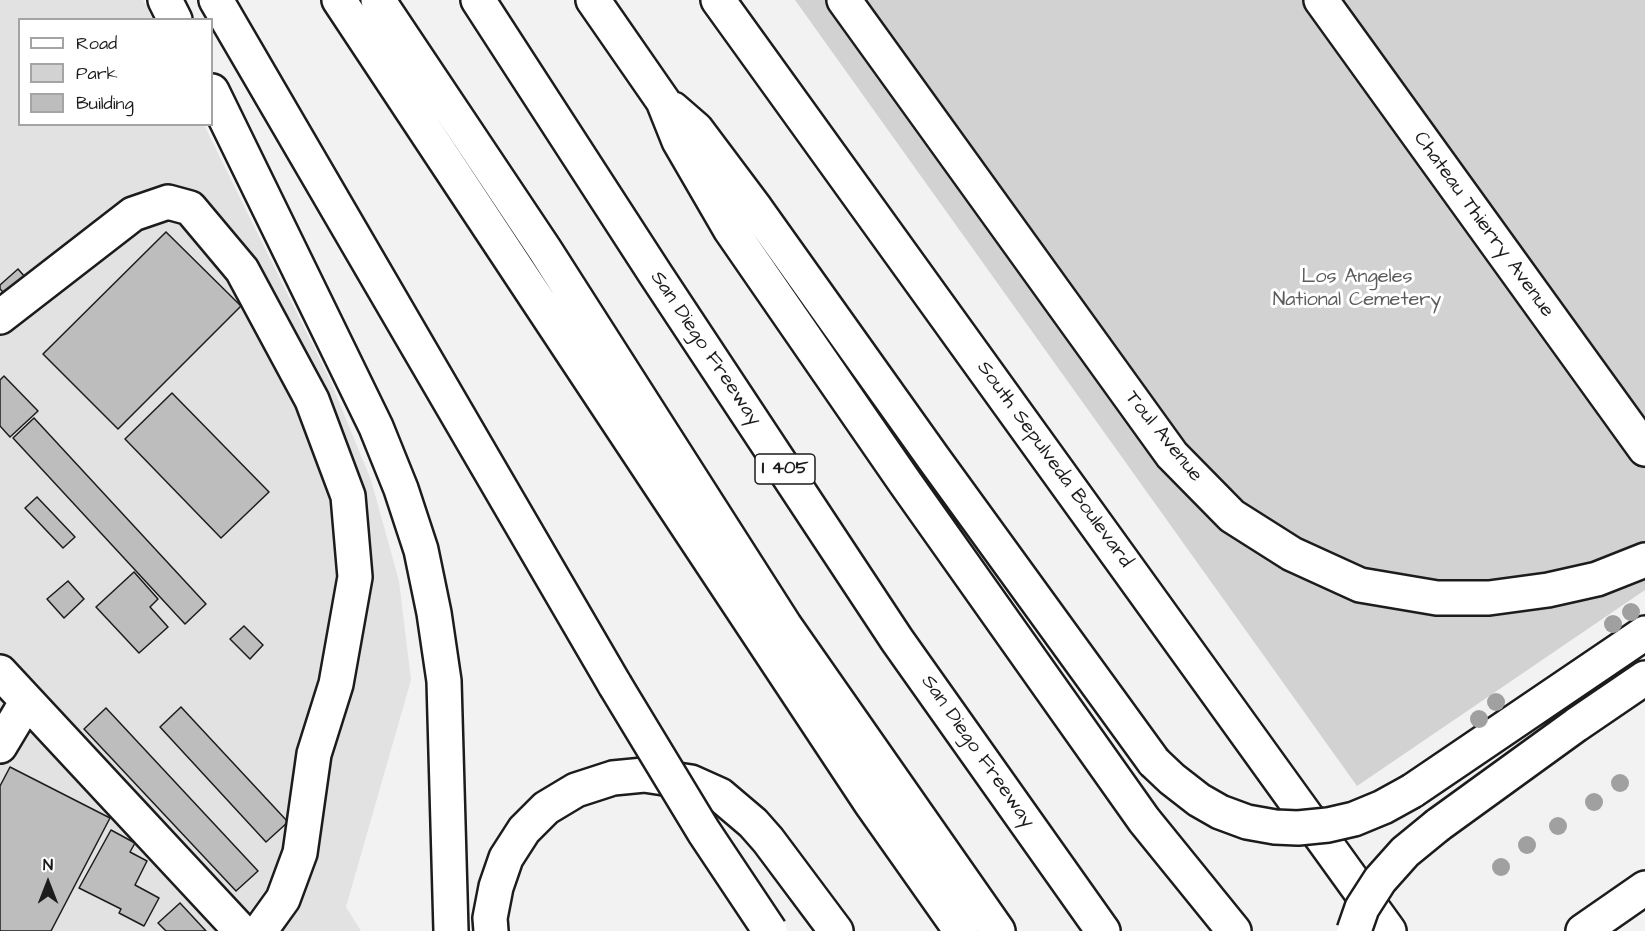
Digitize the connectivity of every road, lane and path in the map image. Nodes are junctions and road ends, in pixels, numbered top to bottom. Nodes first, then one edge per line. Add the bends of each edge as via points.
1 (165, 0) edge
2 (216, 0) edge
3 (339, 0) edge
4 (378, 0) edge
5 (478, 0) edge
6 (592, 0) edge
7 (718, 0) edge
8 (844, 0) edge
9 (1321, 0) edge
10 (174, 18) edge
11 (213, 93) edge
12 (663, 101) junction
13 (0, 317) edge
14 (1645, 450) edge
15 (1645, 560) edge
16 (1645, 633) edge
17 (0, 672) edge
18 (1645, 678) edge
19 (27, 701) junction
20 (0, 746) edge
21 (1645, 888) edge
22 (241, 931) edge
23 (260, 931) edge
24 (450, 931) edge
25 (491, 931) edge
26 (770, 931) edge
27 (836, 931) edge
28 (961, 931) edge
29 (998, 931) edge
30 (1103, 931) edge
31 (1234, 931) edge
32 (1354, 931) edge
33 (1389, 931) edge
34 (1583, 931) edge

1 - 10 main road
2 - 26 main road, bridge via 615,685 704,832
3 - 28 main road via 870,802
4 - 29 main road via 545,250 785,626
5 - 30 main road, San Diego Freeway / I 405 via 897,640
6 - 12 main road
7 - 33 main road, South Sepulveda Boulevard
8 - 15 main road, Toul Avenue via 1172,455 1232,516 1292,554 1360,585 1437,598 1489,598 1548,590 1597,579
9 - 14 main road, Chateau Thierry Avenue
11 - 24 main road via 376,427 421,550 444,681
12 - 16 main road, bridge via 696,129 742,190 1154,762 1199,800 1220,812 1275,827 1308,827 1354,819 1383,807
12 - 31 main road via 679,141 730,229 1144,820
13 - 23 main road via 133,214 168,201 190,208 242,270 312,400 348,496 356,578 336,684 314,754 300,853 283,899
17 - 19 main road
18 - 32 main road, bridge via 1405,852 1380,880 1362,908
19 - 20 main road
19 - 22 main road
21 - 34 main road
25 - 27 main road via 496,887 506,858 524,830 546,808 576,790 612,778 644,775 691,782 720,795 768,840

